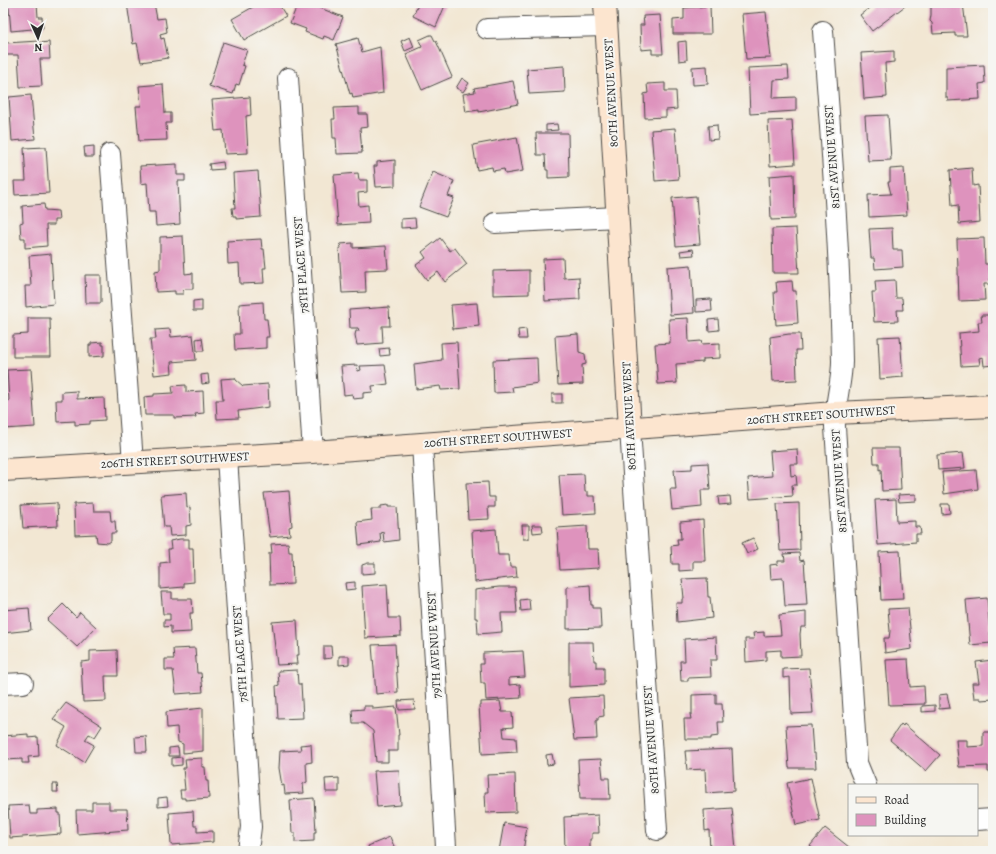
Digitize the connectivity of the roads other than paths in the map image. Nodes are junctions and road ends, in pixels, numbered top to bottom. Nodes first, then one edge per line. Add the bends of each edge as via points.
1 (605, 3) edge
2 (607, 26) junction
3 (487, 30) dead end
4 (823, 31) dead end
5 (288, 78) dead end
6 (110, 154) dead end
7 (618, 217) junction
8 (495, 223) dead end
9 (993, 406) edge
10 (834, 413) junction
11 (630, 429) junction
12 (422, 444) junction
13 (313, 452) junction
14 (227, 457) junction
15 (133, 462) junction
16 (3, 470) edge
17 (23, 683) dead end
18 (3, 684) edge
19 (866, 784) edge
20 (993, 819) edge
21 (978, 820) edge
22 (657, 830) dead end
23 (446, 847) dead end
24 (248, 851) edge

1 - 2 street, 80TH AVENUE WEST
2 - 3 street
2 - 7 street, 80TH AVENUE WEST
4 - 10 street, 81ST AVENUE WEST via 834,177 842,363
5 - 13 street, 78TH PLACE WEST
6 - 15 street
7 - 8 street
7 - 11 street, 80TH AVENUE WEST
9 - 10 street, 206TH STREET SOUTHWEST
10 - 11 street, 206TH STREET SOUTHWEST
10 - 19 street, 81ST AVENUE WEST via 857,763
11 - 12 street, 206TH STREET SOUTHWEST
11 - 22 street, 80TH AVENUE WEST
12 - 13 street, 206TH STREET SOUTHWEST
12 - 23 street, 79TH AVENUE WEST
13 - 14 street, 206TH STREET SOUTHWEST
14 - 15 street, 206TH STREET SOUTHWEST
14 - 24 street, 78TH PLACE WEST via 251,827
15 - 16 street, 206TH STREET SOUTHWEST
17 - 18 street
20 - 21 street

